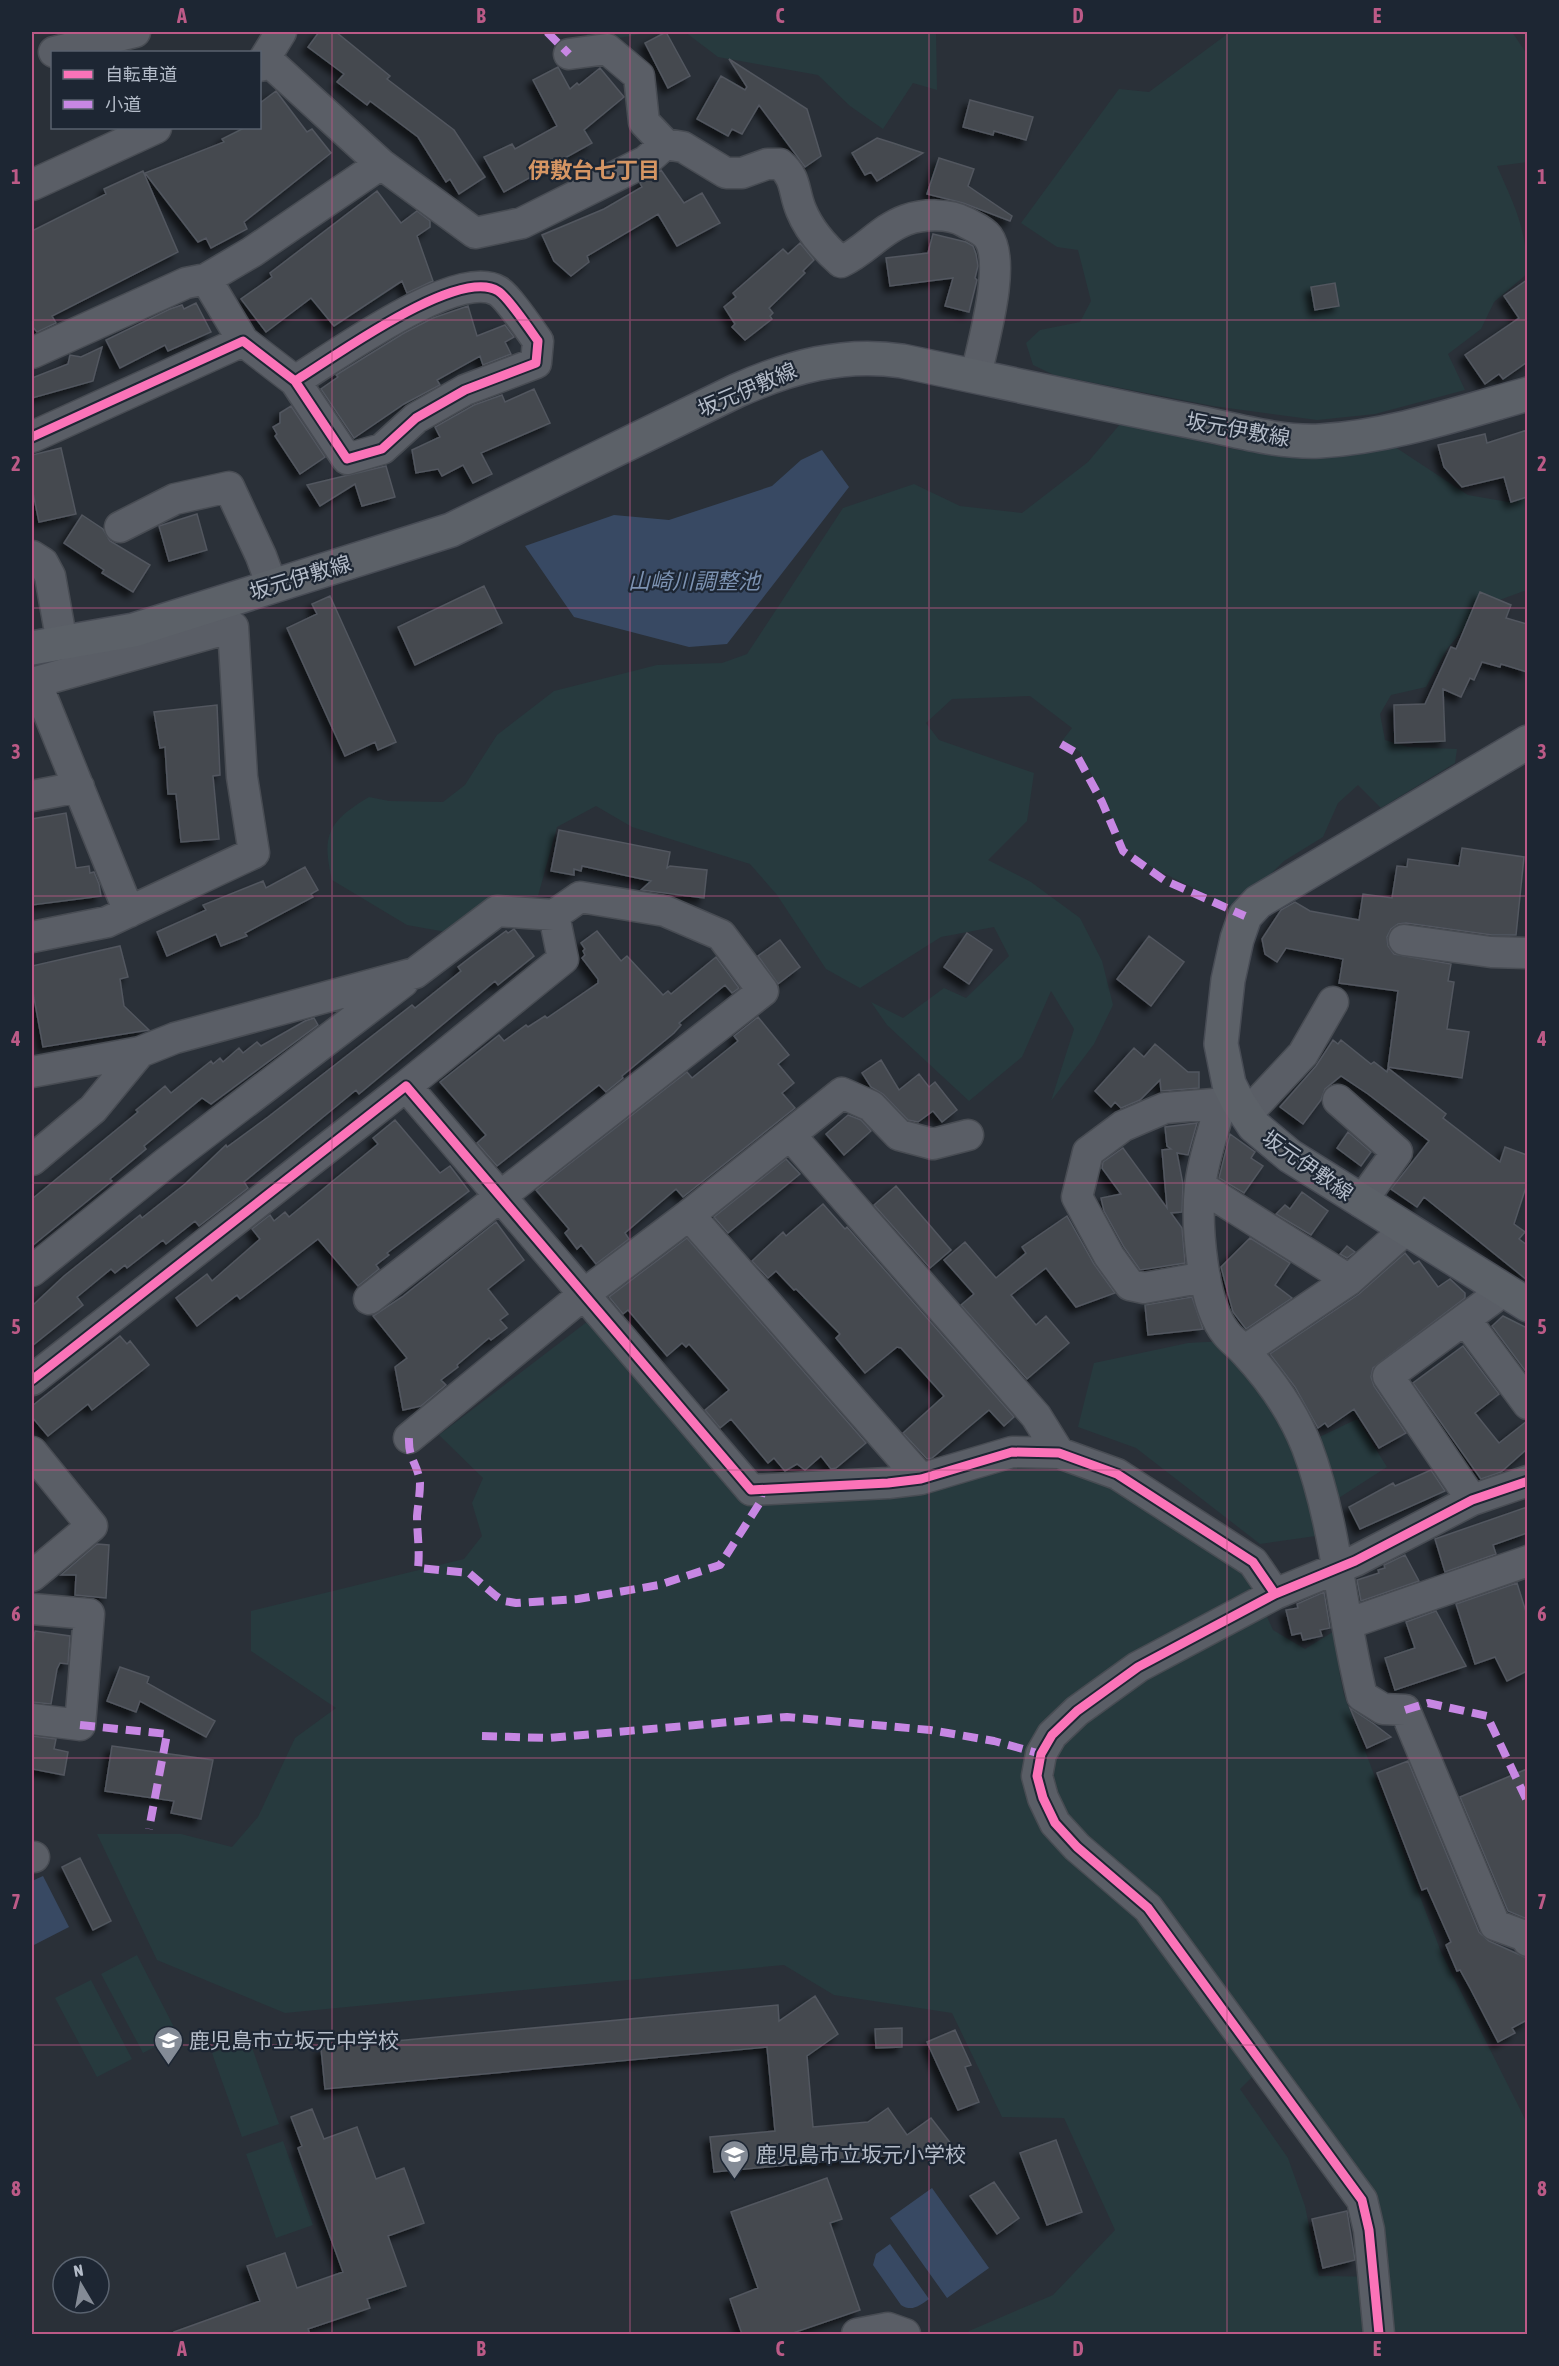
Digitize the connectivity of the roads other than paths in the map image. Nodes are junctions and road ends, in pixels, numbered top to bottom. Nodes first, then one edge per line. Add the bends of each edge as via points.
1 (281, 32) edge
2 (119, 34) edge
3 (60, 51) edge
4 (51, 53) edge
5 (569, 54) dead end
6 (32, 58) edge
7 (262, 62) edge
8 (154, 129) edge
9 (665, 144) junction
10 (381, 165) junction
11 (32, 185) edge
12 (206, 279) junction
13 (243, 341) junction
14 (32, 353) edge
15 (976, 376) junction
16 (295, 381) junction
17 (1527, 394) edge
18 (32, 437) edge
19 (120, 527) dead end
20 (32, 556) edge
21 (272, 586) junction
22 (136, 642) junction
23 (47, 646) edge
24 (1527, 742) edge
25 (79, 787) junction
26 (32, 796) edge
27 (129, 912) junction
28 (554, 915) junction
29 (32, 937) edge
30 (1404, 940) dead end
31 (1527, 953) edge
32 (415, 973) junction
33 (1333, 1002) dead end
34 (140, 1052) junction
35 (32, 1072) edge
36 (406, 1086) junction
37 (1338, 1100) dead end
38 (1235, 1106) junction
39 (790, 1135) junction
40 (968, 1135) dead end
41 (32, 1160) edge
42 (1200, 1186) junction
43 (498, 1197) junction
44 (1361, 1202) junction
45 (689, 1215) junction
46 (1405, 1230) junction
47 (32, 1271) edge
48 (1205, 1277) junction
49 (1349, 1280) junction
50 (583, 1295) junction
51 (1515, 1298) edge
52 (369, 1299) dead end
53 (1465, 1319) junction
54 (1244, 1351) junction
55 (32, 1380) edge
56 (1527, 1404) edge
57 (410, 1438) dead end
58 (32, 1452) edge
59 (1059, 1453) junction
60 (921, 1479) junction
61 (1527, 1481) edge
62 (1472, 1500) junction
63 (1527, 1561) edge
64 (1337, 1567) junction
65 (32, 1576) edge
66 (1275, 1594) junction
67 (32, 1609) edge
68 (1347, 1624) junction
69 (32, 1719) edge
70 (1527, 1941) edge
71 (857, 2334) edge
72 (905, 2334) edge
73 (1379, 2334) edge

1 - 7 street
2 - 3 street
4 - 6 street
5 - 9 street via 607,49 639,76 644,122
7 - 10 street
8 - 11 street
9 - 10 street via 646,161 522,224 475,233
9 - 15 street via 683,147 726,173 780,164 790,173 801,210 825,248 841,262 859,254 883,232 907,220 930,215 960,219 987,235 994,248 993,285
10 - 12 street
12 - 13 street
12 - 14 street via 186,283
13 - 16 street
13 - 18 street
15 - 17 main road, 坂元伊敷線 via 1266,435 1317,441 1392,430
15 - 21 main road, 坂元伊敷線 via 877,357 804,365 736,391 451,530
16 - 16 street via 347,459 382,449 416,418 465,390 536,363 538,341 499,291 479,285 454,290 415,307
19 - 21 street via 176,499 229,486
20 - 23 street via 43,563 50,576
21 - 22 main road, 坂元伊敷線
22 - 23 main road, 坂元伊敷線
22 - 25 street via 36,682
22 - 27 street via 233,627 244,798 254,853
24 - 38 main road, 坂元伊敷線 via 1279,887 1245,916 1228,980 1221,1044
25 - 26 street
25 - 27 street
27 - 29 street via 107,922
28 - 32 street via 497,911
28 - 36 street via 563,959
28 - 43 street via 580,897 665,911 722,935 763,991
30 - 31 street
32 - 34 street via 175,1038
32 - 47 street via 167,1162
33 - 38 street via 1303,1054
34 - 35 street
34 - 41 street via 93,1109
36 - 43 street
36 - 55 street
37 - 44 street via 1397,1152
38 - 42 street
38 - 44 main road, 坂元伊敷線 via 1290,1156
38 - 48 street via 1165,1108 1123,1126 1088,1152 1077,1197 1109,1256 1130,1285 1144,1288
39 - 40 street via 842,1093 871,1106 899,1135 933,1143
39 - 45 street
39 - 59 street via 1036,1416
42 - 48 street
42 - 49 street
43 - 50 street
43 - 52 street
44 - 46 main road, 坂元伊敷線
45 - 50 street
45 - 60 street
46 - 49 street
46 - 51 main road, 坂元伊敷線
48 - 54 street via 1225,1333
49 - 54 street
50 - 57 street
50 - 60 street via 751,1490
51 - 53 street
53 - 56 street
53 - 62 street via 1388,1376
54 - 64 street via 1280,1393 1307,1446
58 - 65 street via 92,1526
59 - 60 street via 1012,1452
59 - 66 street via 1117,1474 1253,1562
61 - 62 street
62 - 64 street
63 - 68 street
64 - 66 street
64 - 68 street
66 - 73 street via 1138,1667 1077,1711 1052,1735 1041,1754 1037,1776 1042,1798 1055,1823 1148,1908 1362,2200 1370,2230
67 - 69 street via 89,1614 80,1725
68 - 70 street via 1362,1696 1383,1709 1405,1710 1496,1925 1525,1936
71 - 72 street via 888,2328

